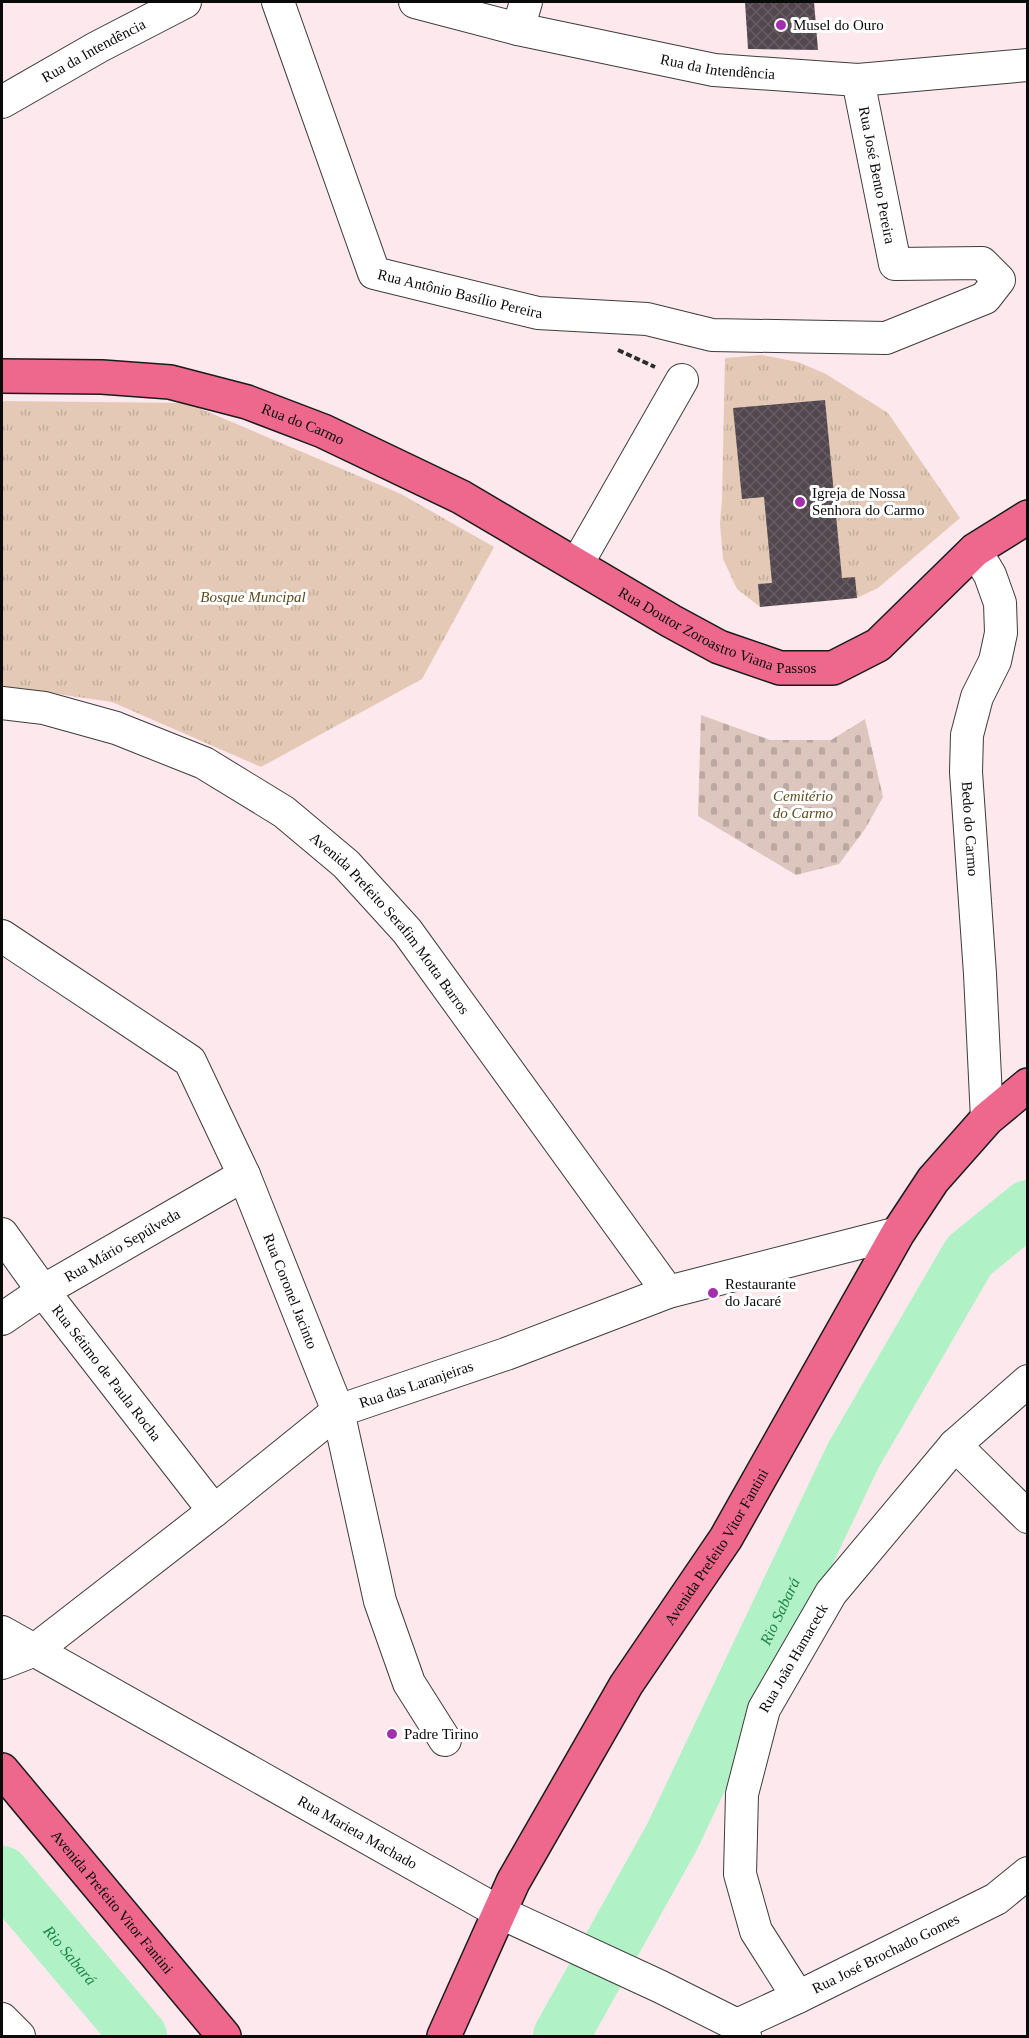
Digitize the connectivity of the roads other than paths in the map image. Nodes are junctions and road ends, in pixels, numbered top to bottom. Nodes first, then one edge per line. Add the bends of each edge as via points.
1 (185, 2) edge
2 (278, 2) edge
3 (415, 2) edge
4 (522, 15) edge
5 (1028, 65) edge
6 (858, 80) junction
7 (2, 102) edge
8 (797, 336) joint
9 (2, 376) edge
10 (682, 380) dead end
11 (1028, 517) edge
12 (975, 550) junction
13 (577, 564) junction
14 (2, 703) edge
15 (2, 936) edge
16 (1028, 1085) edge
17 (987, 1119) junction
18 (244, 1175) junction
19 (898, 1233) junction
20 (2, 1234) edge
21 (43, 1291) junction
22 (668, 1292) junction
23 (2, 1319) edge
24 (1028, 1381) edge
25 (338, 1411) junction
26 (956, 1445) junction
27 (214, 1511) junction
28 (1028, 1517) edge
29 (2, 1607) edge
30 (2, 1632) edge
31 (35, 1650) junction
32 (2, 1662) edge
33 (446, 1740) dead end
34 (2, 1770) edge
35 (1028, 1874) edge
36 (499, 1912) junction
37 (798, 1997) junction
38 (741, 2031) edge
39 (224, 2037) edge
40 (444, 2037) edge

1 - 7 street, Rua da Intendência
2 - 8 street, Rua Antônio Basílio Pereira via 374,273 538,313 647,319 712,335
3 - 4 street, Rua da Intendência
4 - 6 street, Rua da Intendência via 714,70
5 - 6 street, Rua da Intendência
6 - 8 street, Rua José Bento Pereira via 895,264 982,263 999,280 985,298 886,338
9 - 13 main road, Rua do Carmo via 170,382 247,402 323,431 461,497
10 - 13 street
11 - 12 main road, Rua Doutor Zoroastro Viana Passos
12 - 13 main road, Rua Doutor Zoroastro Viana Passos via 878,645 833,668 780,669 719,646
12 - 17 street, Bedo do Carmo via 1000,603 1001,633 995,661 977,697 966,744
14 - 22 street, Avenida Prefeito Serafim Motta Barros via 44,708 116,728 204,763 284,812 346,864 406,931
15 - 18 street, Rua Coronel Jacinto via 190,1061
16 - 17 main road, Avenida Prefeito Vitor Fantini
17 - 19 main road, Avenida Prefeito Vitor Fantini via 933,1180
18 - 21 street, Rua Mário Sepúlveda
18 - 25 street, Rua Coronel Jacinto
19 - 22 street, Rua das Laranjeiras
19 - 36 main road, Avenida Prefeito Vitor Fantini via 726,1538 626,1685
20 - 21 street, Rua Sétimo de Paula Rocha
21 - 23 street, Rua Mário Sepúlveda
21 - 27 street, Rua Sétimo de Paula Rocha
22 - 25 street, Rua das Laranjeiras via 506,1354
24 - 26 street, Rua João Hamaceck
25 - 27 street, Rua das Laranjeiras
25 - 33 street, Rua Coronel Jacinto via 380,1601 409,1683
26 - 28 street
26 - 37 street, Rua João Hamaceck via 831,1593 764,1709 742,1794 740,1874 756,1931
27 - 31 street, Rua das Laranjeiras
29 - 31 street, Rua Marieta Machado
30 - 31 street
31 - 32 street, Rua das Laranjeiras
31 - 36 street, Rua Marieta Machado
34 - 39 main road, Avenida Prefeito Vitor Fantini
35 - 37 street, Rua José Brochado Gomes via 996,1899
36 - 38 street, Rua Marieta Machado via 661,1987
36 - 40 main road, Avenida Prefeito Vitor Fantini
37 - 38 street, Rua José Brochado Gomes

